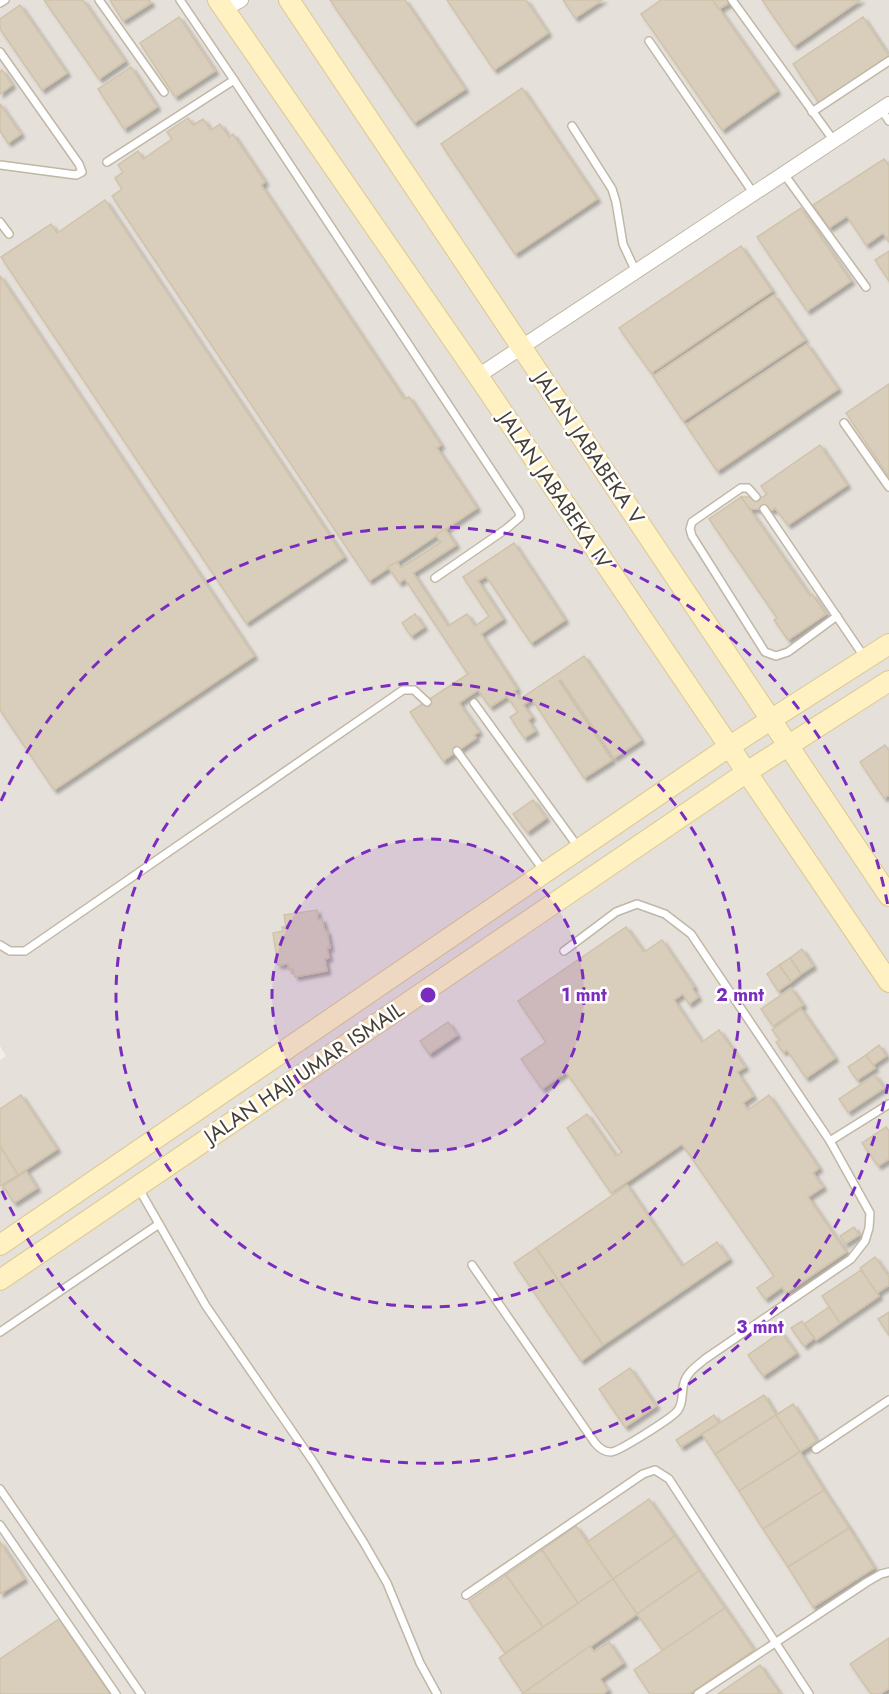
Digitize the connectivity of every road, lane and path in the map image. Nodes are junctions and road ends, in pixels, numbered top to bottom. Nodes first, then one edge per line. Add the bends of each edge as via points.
1 (4, 0) edge
2 (99, 0) edge
3 (180, 0) edge
4 (290, 0) edge
5 (732, 0) edge
6 (0, 3) edge
7 (228, 3) edge
8 (649, 41) dead end
9 (0, 52) edge
10 (889, 61) edge
11 (234, 80) junction
12 (164, 92) dead end
13 (812, 112) junction
14 (886, 112) edge
15 (572, 126) dead end
16 (834, 141) junction
17 (107, 162) dead end
18 (0, 165) edge
19 (784, 174) junction
20 (754, 194) junction
21 (0, 222) edge
22 (9, 234) dead end
23 (636, 272) junction
24 (866, 287) dead end
25 (522, 348) junction
26 (478, 376) junction
27 (844, 423) dead end
28 (889, 487) edge
29 (756, 497) dead end
30 (764, 509) dead end
31 (435, 578) dead end
32 (837, 616) junction
33 (889, 644) edge
34 (866, 659) junction
35 (889, 681) edge
36 (427, 702) dead end
37 (474, 703) dead end
38 (771, 721) junction
39 (730, 746) junction
40 (788, 747) junction
41 (457, 751) dead end
42 (747, 772) junction
43 (579, 849) junction
44 (545, 873) junction
45 (889, 896) edge
46 (0, 945) edge
47 (564, 951) dead end
48 (889, 982) edge
49 (889, 1104) edge
50 (830, 1141) junction
51 (137, 1186) junction
52 (159, 1224) junction
53 (0, 1245) edge
54 (472, 1265) dead end
55 (0, 1280) edge
56 (0, 1332) edge
57 (889, 1400) edge
58 (816, 1449) dead end
59 (0, 1489) edge
60 (0, 1525) edge
61 (889, 1572) edge
62 (466, 1595) dead end
63 (775, 1642) junction
64 (116, 1694) edge
65 (141, 1694) edge
66 (437, 1694) edge
67 (698, 1694) edge
68 (809, 1694) edge

1 - 6 lane
2 - 12 lane
3 - 11 lane
4 - 25 street, JALAN JABABEKA V
5 - 13 lane
7 - 26 street, JALAN JABABEKA IV
8 - 20 lane
9 - 18 lane via 82,172 76,175
10 - 13 lane
11 - 17 lane
11 - 31 lane via 519,512 520,517 506,530
13 - 16 lane
14 - 16 street
15 - 23 lane via 612,189 623,244
16 - 19 street
19 - 20 street
19 - 24 lane
20 - 23 street
21 - 22 lane
23 - 25 street
25 - 26 street
25 - 38 street, JALAN JABABEKA V
26 - 39 street, JALAN JABABEKA IV
27 - 28 lane
29 - 32 lane via 748,488 741,488 692,522 690,529 765,652 776,656 788,652
30 - 32 lane
32 - 34 lane
33 - 34 street, JALAN HAJI UMAR ISMAIL
34 - 38 street, JALAN HAJI UMAR ISMAIL
35 - 40 street, JALAN HAJI UMAR ISMAIL
36 - 46 lane via 414,690 403,690 25,951 10,951
37 - 43 lane
38 - 39 street, JALAN HAJI UMAR ISMAIL
38 - 40 street, JALAN JABABEKA V
39 - 42 street, JALAN JABABEKA IV
39 - 43 street, JALAN HAJI UMAR ISMAIL
40 - 42 street, JALAN HAJI UMAR ISMAIL
40 - 45 street, JALAN JABABEKA V
41 - 44 lane
42 - 48 street, JALAN JABABEKA IV
42 - 51 street, JALAN HAJI UMAR ISMAIL
43 - 44 street, JALAN HAJI UMAR ISMAIL
44 - 53 street, JALAN HAJI UMAR ISMAIL
47 - 50 lane via 616,912 637,904 665,914 691,934
49 - 50 lane
50 - 54 lane via 870,1213 865,1241 851,1259 705,1359 688,1374 679,1410 616,1451 605,1451 595,1443
51 - 52 lane
51 - 55 street, JALAN HAJI UMAR ISMAIL
52 - 56 lane
52 - 66 lane via 206,1306 364,1543 387,1583
57 - 58 lane
59 - 65 lane
60 - 64 lane
61 - 63 lane
62 - 63 lane via 648,1471 655,1470 669,1479
63 - 67 lane
63 - 68 lane

